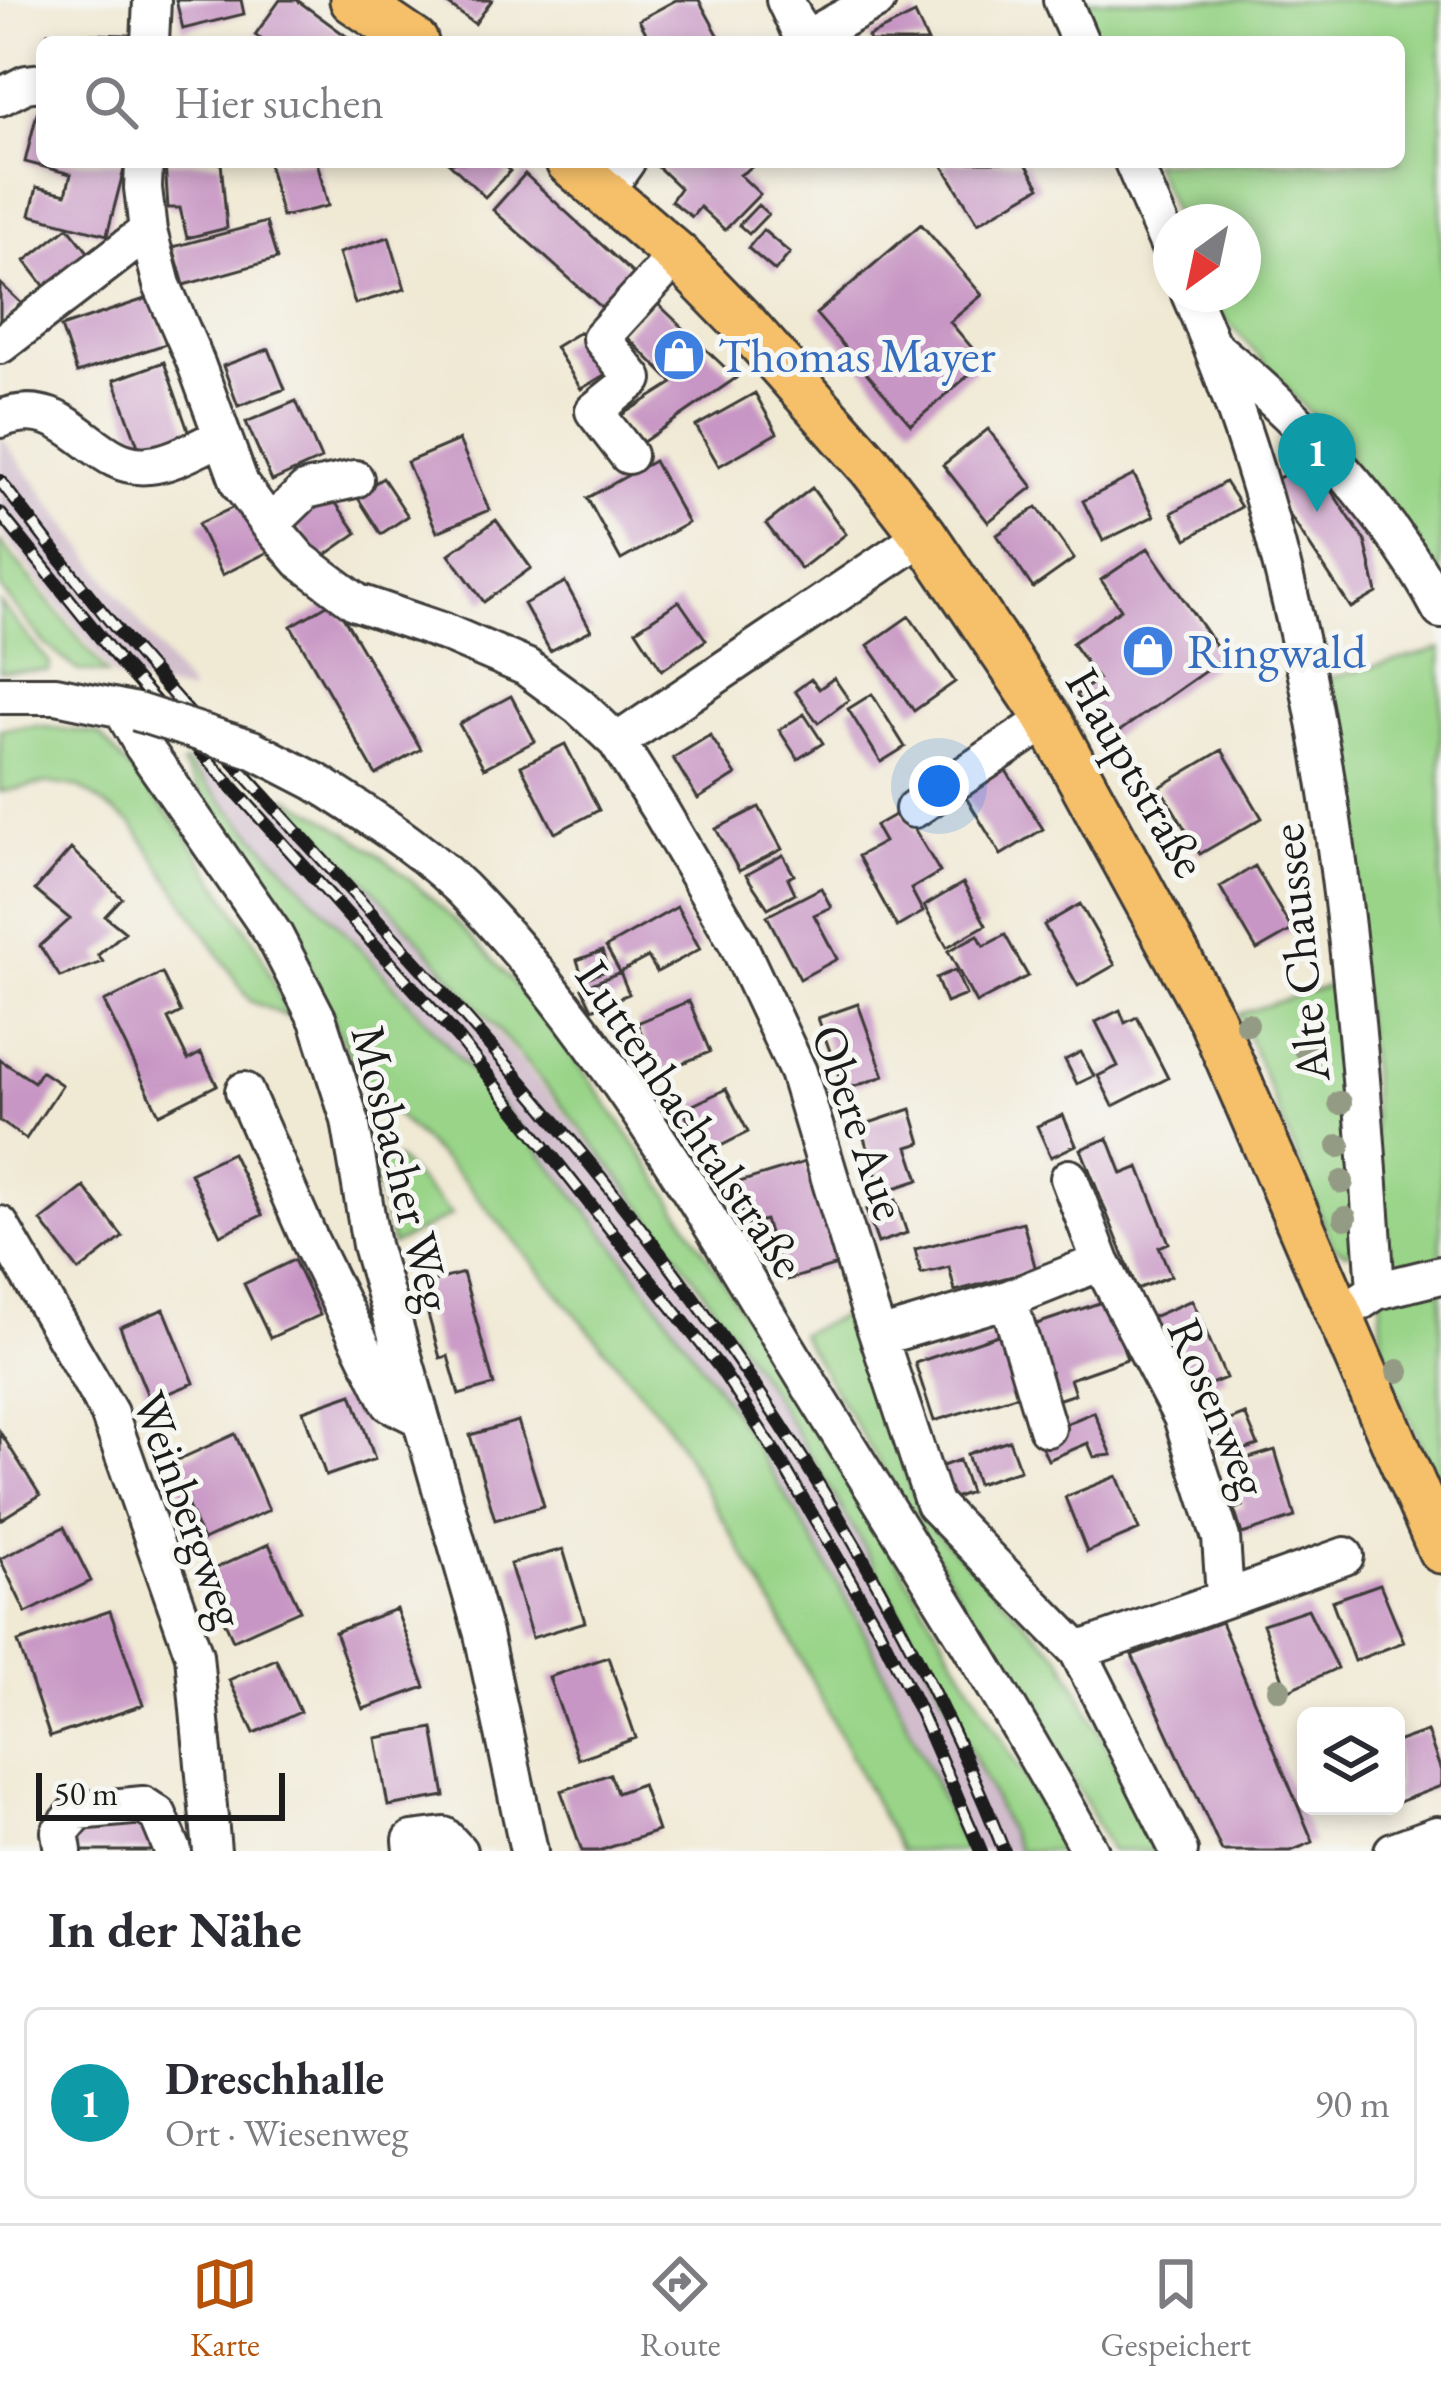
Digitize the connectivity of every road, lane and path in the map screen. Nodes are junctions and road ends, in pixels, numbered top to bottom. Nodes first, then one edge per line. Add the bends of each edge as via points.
1 (152, 0) edge
2 (353, 0) edge
3 (785, 0) edge
4 (877, 0) edge
5 (1062, 0) edge
6 (850, 30) edge
7 (150, 36) edge
8 (406, 36) edge
9 (800, 36) edge
10 (1077, 36) edge
11 (36, 83) edge
12 (0, 97) edge
13 (144, 168) edge
14 (1135, 168) edge
15 (616, 176) edge
16 (1153, 209) edge
17 (148, 231) junction
18 (677, 255) junction
19 (1198, 312) edge
20 (0, 345) edge
21 (1214, 347) junction
22 (2, 411) edge
23 (220, 437) junction
24 (628, 455) dead end
25 (356, 479) dead end
26 (270, 525) junction
27 (924, 535) junction
28 (1441, 610) edge
29 (0, 695) edge
30 (129, 711) junction
31 (1048, 719) junction
32 (617, 742) junction
33 (914, 809) dead end
34 (244, 1090) dead end
35 (1069, 1178) dead end
36 (0, 1225) edge
37 (1100, 1262) junction
38 (1441, 1274) edge
39 (1008, 1298) junction
40 (1358, 1303) junction
41 (879, 1337) junction
42 (418, 1417) junction
43 (1047, 1428) dead end
44 (1441, 1550) edge
45 (1345, 1556) dead end
46 (1225, 1596) junction
47 (1078, 1651) junction
48 (1437, 1835) dead end
49 (63, 1851) edge
50 (173, 1851) edge
51 (212, 1851) edge
52 (413, 1851) edge
53 (458, 1851) edge
54 (529, 1851) edge
55 (1090, 1851) edge
56 (1179, 1851) edge
57 (1393, 1851) edge

1 - 7 street
2 - 8 main road
3 - 9 street
4 - 6 street
5 - 10 street
11 - 12 street
13 - 17 street, Obere Aue
14 - 16 street
15 - 18 main road, Hauptstraße
17 - 20 street
17 - 23 street, Obere Aue
18 - 24 street via 601,338 634,379 594,411
18 - 27 main road, Hauptstraße
19 - 21 street, Alte Chaussee
21 - 28 street via 1271,395 1378,514
21 - 40 street, Alte Chaussee via 1276,543 1329,790 1348,921
22 - 23 street via 54,415 135,465 152,466
23 - 26 street, Obere Aue
25 - 26 street via 306,490
26 - 32 street, Obere Aue via 300,560 356,602 526,667
27 - 31 main road, Hauptstraße
27 - 32 street
29 - 30 street, Luttenbachtalstraße via 56,695
30 - 42 street, Mosbacher Weg via 274,935 318,1020 350,1120 371,1245
30 - 55 street, Luttenbachtalstraße, bridge via 252,749 316,782 397,834 475,901 660,1143
31 - 33 street
31 - 40 main road, Hauptstraße
32 - 41 street, Obere Aue via 738,944 797,1072
34 - 42 street, Mosbacher Weg via 390,1402
35 - 37 street, Rosenweg
36 - 51 street, Weinbergweg via 109,1414 194,1654
37 - 39 street
37 - 46 street, Rosenweg via 1182,1417 1221,1538
38 - 40 street
39 - 41 street
39 - 43 street
40 - 44 main road, Hauptstraße
41 - 47 street, Obere Aue via 934,1504
42 - 54 street, Mosbacher Weg via 483,1634
45 - 46 street
46 - 47 street
47 - 56 street, Obere Aue
48 - 57 street
49 - 50 street via 60,1832 78,1811 143,1805 158,1815
52 - 53 street via 412,1840 444,1836

